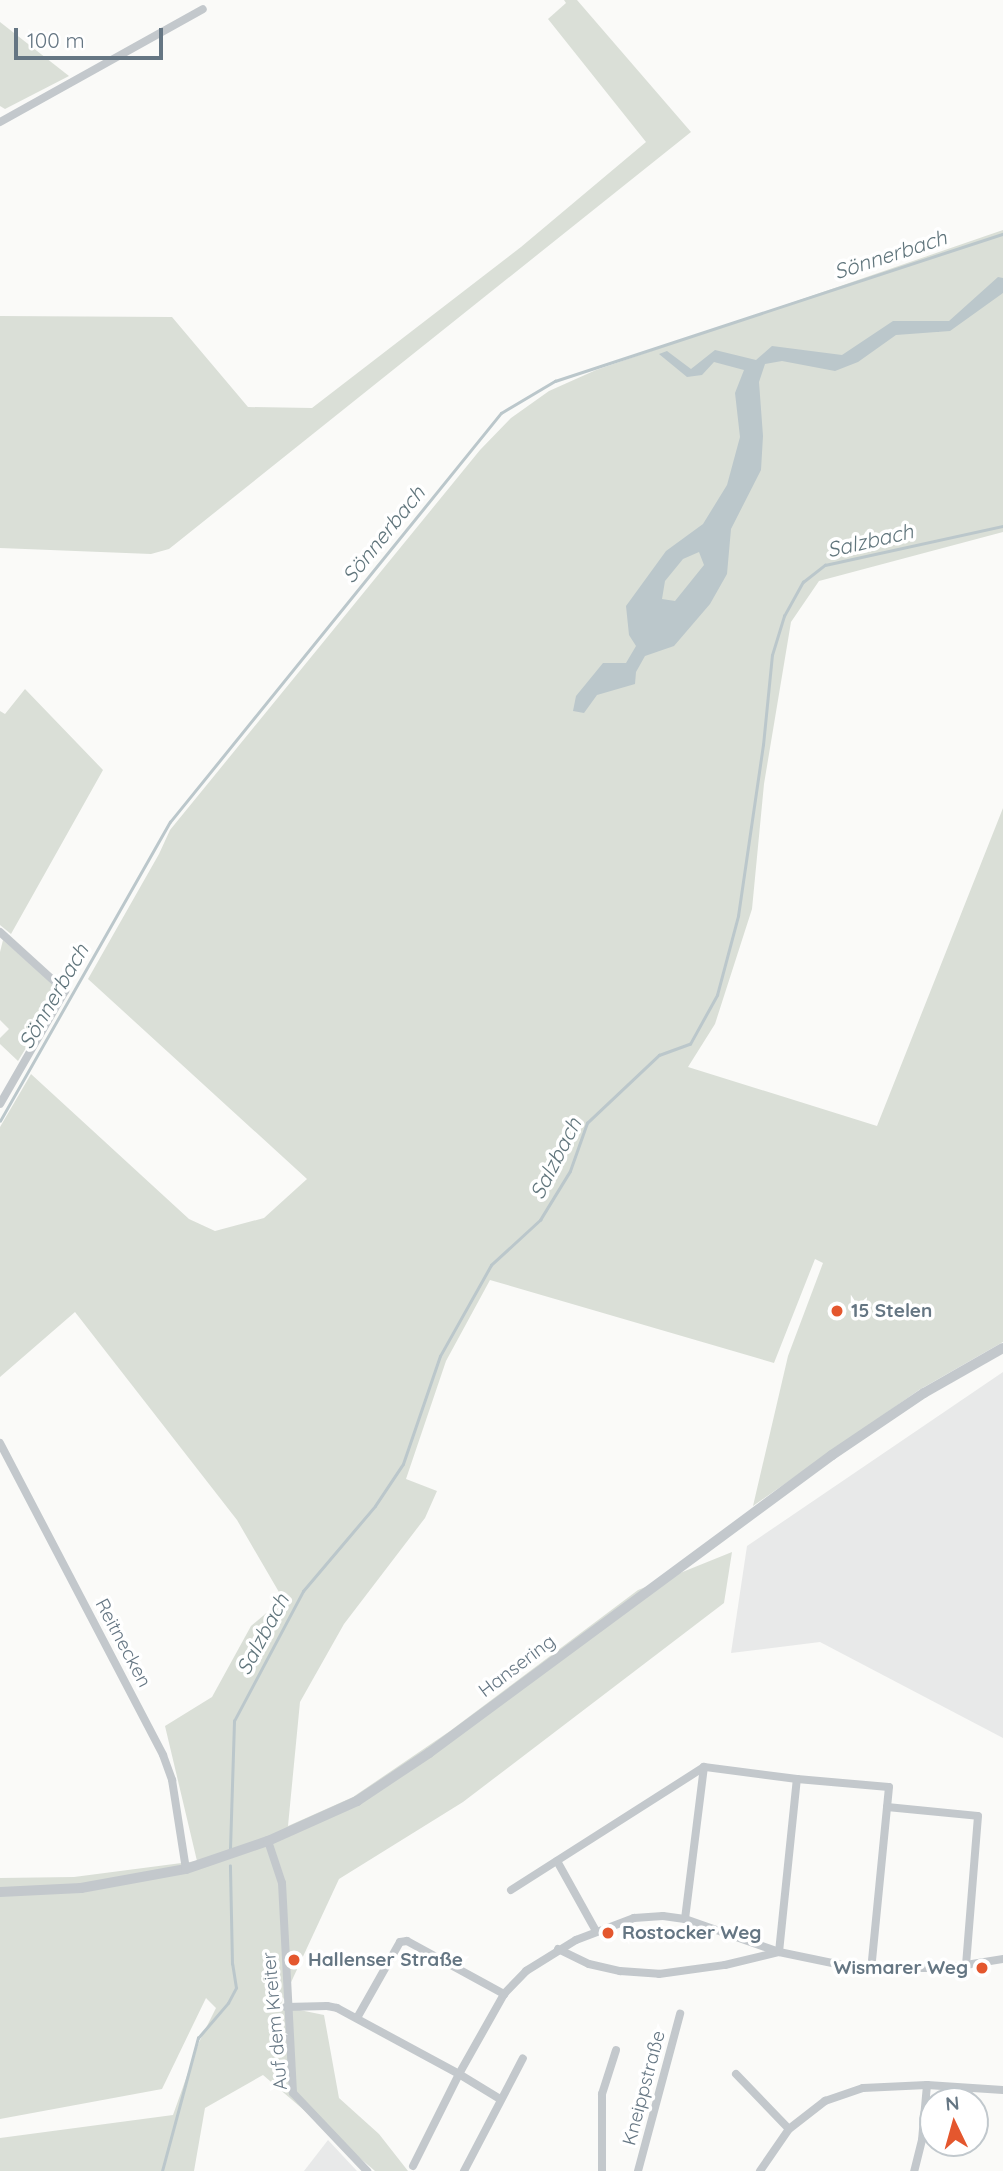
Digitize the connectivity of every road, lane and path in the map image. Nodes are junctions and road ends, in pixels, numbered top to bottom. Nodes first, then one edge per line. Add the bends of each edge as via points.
1 (203, 9) dead end
2 (0, 122) edge
3 (0, 932) edge
4 (0, 1104) edge
5 (1003, 1348) edge
6 (0, 1443) edge
7 (704, 1768) junction
8 (797, 1779) junction
9 (887, 1807) junction
10 (268, 1841) junction
11 (557, 1861) junction
12 (186, 1869) junction
13 (511, 1890) dead end
14 (0, 1892) edge
15 (685, 1919) junction
16 (596, 1931) junction
17 (558, 1949) junction
18 (779, 1952) junction
19 (1003, 1959) edge
20 (966, 1965) junction
21 (871, 1969) junction
22 (505, 1994) junction
23 (286, 2007) junction
24 (680, 2014) dead end
25 (357, 2018) junction
26 (617, 2050) dead end
27 (523, 2058) dead end
28 (459, 2074) junction
29 (736, 2074) dead end
30 (927, 2085) junction
31 (1003, 2090) edge
32 (500, 2099) junction
33 (789, 2129) junction
34 (413, 2166) dead end
35 (368, 2171) edge
36 (464, 2171) edge
37 (602, 2171) edge
38 (638, 2171) edge
39 (760, 2171) edge
40 (914, 2171) edge

1 - 2 street
3 - 4 street via 65,991
5 - 10 street, Hansering via 923,1393 832,1455 387,1782 342,1809
6 - 12 street, Reitnecken via 163,1755 172,1780
7 - 8 street
7 - 11 street
7 - 15 street
8 - 9 street via 889,1787
8 - 18 street
9 - 20 street via 978,1816
9 - 21 street
10 - 12 street, Hansering
10 - 23 street, Auf dem Kreiter via 282,1883
11 - 13 street
11 - 16 street
12 - 14 street, Hansering via 81,1888
15 - 16 street via 634,1919
15 - 18 street
16 - 17 street
17 - 18 street via 589,1964 659,1974
17 - 22 street via 526,1971
18 - 21 street
19 - 20 street
20 - 21 street
22 - 25 street via 407,1941 394,1947
22 - 28 street
23 - 25 street via 327,2006
23 - 35 street, Auf dem Kreiter via 293,2093
24 - 38 street, Kneippstraße
25 - 28 street
26 - 37 street via 602,2094
27 - 32 street
28 - 32 street
28 - 34 street
29 - 33 street
30 - 31 street
30 - 33 street via 873,2087 843,2094 825,2101
30 - 40 street
32 - 36 street
33 - 39 street

